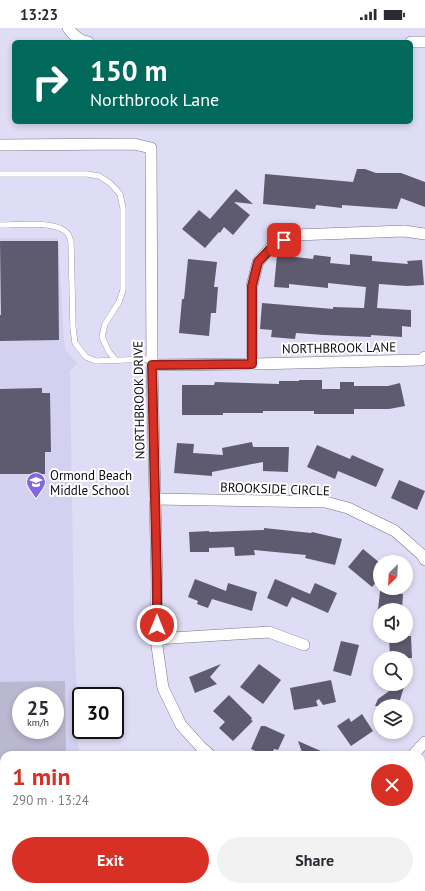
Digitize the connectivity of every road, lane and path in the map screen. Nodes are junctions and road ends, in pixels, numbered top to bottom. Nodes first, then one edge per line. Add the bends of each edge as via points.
1 (71, 32) edge
2 (82, 40) edge
3 (413, 42) edge
4 (425, 42) edge
5 (0, 146) edge
6 (0, 174) edge
7 (0, 225) edge
8 (425, 234) edge
9 (425, 357) edge
10 (116, 360) junction
11 (152, 362) junction
12 (252, 364) junction
13 (155, 499) junction
14 (425, 560) edge
15 (156, 639) junction
16 (304, 645) dead end
17 (425, 742) edge
18 (206, 751) edge
19 (417, 751) edge

1 - 2 street
3 - 4 street
5 - 11 street, NORTHBROOK DRIVE via 134,144 151,148
6 - 10 lane via 99,176 110,182 120,194 123,208 123,290 119,302 105,324 102,337
7 - 10 lane via 47,224 66,231 71,242 75,343 86,357 96,361
8 - 12 street via 404,232 295,235 274,245 258,262 252,286
9 - 12 street, NORTHBROOK LANE via 421,360
10 - 11 lane
11 - 12 street, NORTHBROOK LANE
11 - 13 street, NORTHBROOK DRIVE
13 - 14 street, BROOKSIDE CIRCLE via 325,502 348,508 395,531
13 - 15 street, NORTHBROOK DRIVE
15 - 16 street via 269,632
15 - 18 street, NORTHBROOK DRIVE via 163,688 180,725
17 - 19 street

